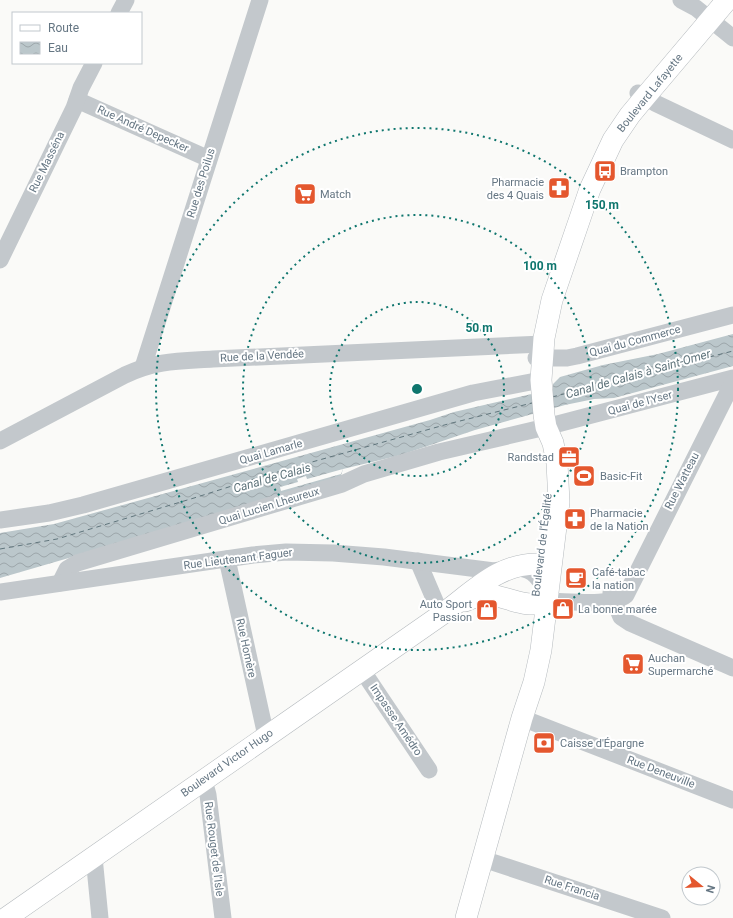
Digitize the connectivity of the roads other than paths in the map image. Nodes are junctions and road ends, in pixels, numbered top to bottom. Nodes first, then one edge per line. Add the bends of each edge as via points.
1 (126, 0) edge
2 (260, 0) edge
3 (682, 0) edge
4 (727, 0) edge
5 (710, 11) edge
6 (120, 12) edge
7 (733, 38) edge
8 (93, 64) edge
9 (641, 95) junction
10 (77, 100) junction
11 (733, 140) edge
12 (209, 159) junction
13 (1, 257) edge
14 (733, 315) edge
15 (539, 351) junction
16 (143, 367) junction
17 (733, 378) edge
18 (541, 380) junction
19 (733, 382) edge
20 (546, 427) junction
21 (0, 441) edge
22 (0, 520) edge
23 (227, 559) junction
24 (418, 561) junction
25 (509, 568) junction
26 (60, 583) junction
27 (541, 589) junction
28 (0, 592) edge
29 (613, 597) junction
30 (445, 612) junction
31 (733, 668) edge
32 (362, 670) junction
33 (522, 718) junction
34 (266, 736) junction
35 (429, 770) dead end
36 (204, 780) junction
37 (733, 800) edge
38 (94, 856) junction
39 (482, 859) junction
40 (6, 918) edge
41 (100, 918) edge
42 (223, 918) edge
43 (466, 918) edge
44 (662, 918) edge

1 - 6 street
2 - 12 street, Rue des Poilus
3 - 5 street via 696,8
4 - 5 main road, Boulevard Lafayette
5 - 7 street
5 - 9 main road, Boulevard Lafayette
8 - 10 street, Rue Masséna
9 - 11 street
9 - 15 main road, Boulevard Lafayette via 620,115 610,131 565,227 542,294
10 - 12 street, Rue André Depecker
10 - 13 street, Rue Masséna
12 - 16 street, Rue des Poilus
14 - 15 street, Quai du Commerce via 572,357
15 - 16 street, Rue de la Vendée via 213,359 159,362
15 - 18 main road, Boulevard Lafayette
16 - 21 street, Rue de la Vendée
17 - 20 street, Quai de l'Yser
18 - 20 main road, Boulevard Lafayette
18 - 22 street, Quai Lamarle via 473,393 83,505
19 - 29 street, Rue Watteau via 632,581
20 - 26 street, Quai Lucien Lheureux via 439,452 364,474 335,486 77,563 67,570
20 - 27 main road, Boulevard de l'Égalité via 549,507
20 - 27 main road, Boulevard de l'Égalité via 557,463 559,502
23 - 24 street, Rue Lieutenant Faguer via 300,552
23 - 26 street, Rue Lieutenant Faguer
23 - 34 street, Rue Homère
24 - 25 street, Rue Lieutenant Faguer via 494,571
24 - 30 street
25 - 27 main road, Boulevard Victor Hugo via 525,564
25 - 30 main road, Boulevard Victor Hugo via 489,578
26 - 28 street
27 - 29 street via 602,602
27 - 30 main road, Boulevard Victor Hugo via 523,603 482,594
27 - 33 main road, Boulevard de l'Égalité via 539,662
29 - 31 street via 622,617 630,623
30 - 32 main road, Boulevard Victor Hugo
32 - 34 main road, Boulevard Victor Hugo
32 - 35 street, Impasse Amédro
33 - 37 street, Rue Deneuville
33 - 39 main road, Boulevard de l'Égalité
34 - 36 main road, Boulevard Victor Hugo
36 - 38 main road, Boulevard Victor Hugo
36 - 42 street, Rue Rouget de l'Isle
38 - 40 main road, Boulevard Victor Hugo
38 - 41 street
39 - 43 main road, Boulevard de l'Égalité
39 - 44 street, Rue Francia

